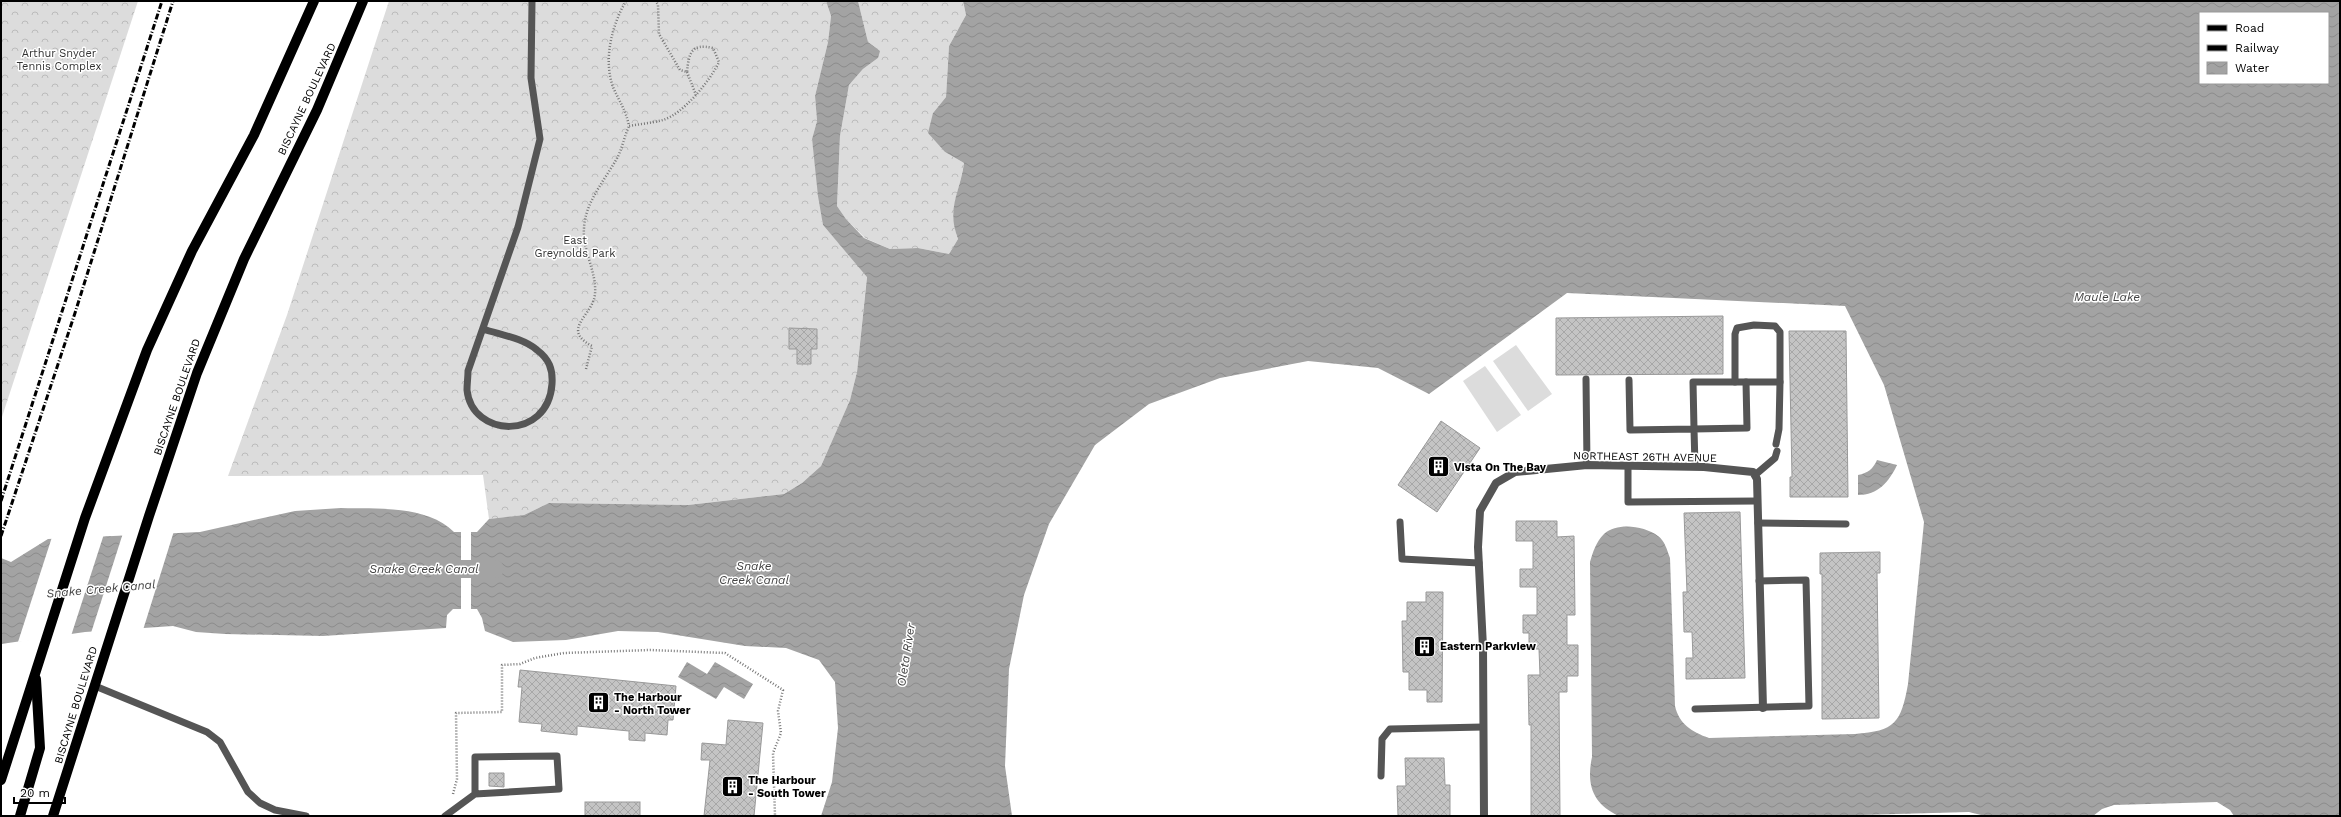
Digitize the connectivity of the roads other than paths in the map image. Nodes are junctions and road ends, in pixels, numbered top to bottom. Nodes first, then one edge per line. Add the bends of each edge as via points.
1 (314, 1) edge
2 (363, 1) edge
3 (532, 1) edge
4 (483, 329) junction
5 (1586, 379) dead end
6 (1629, 380) dead end
7 (1735, 382) junction
8 (1746, 382) junction
9 (1780, 382) junction
10 (1694, 429) junction
11 (1587, 465) junction
12 (1628, 466) junction
13 (1695, 466) junction
14 (1755, 475) junction
15 (1757, 500) junction
16 (1400, 522) dead end
17 (1758, 523) junction
18 (1846, 524) dead end
19 (1479, 563) junction
20 (1759, 581) junction
21 (36, 672) junction
22 (95, 686) junction
23 (1763, 708) junction
24 (1695, 709) dead end
25 (1483, 727) junction
26 (1381, 776) dead end
27 (1, 780) edge
28 (476, 794) junction
29 (20, 816) edge
30 (53, 816) edge
31 (306, 816) edge
32 (445, 816) edge
33 (1484, 816) edge

1 - 21 main road via 257,129 192,251 147,350 85,518
2 - 22 main road, BISCAYNE BOULEVARD via 318,110 267,211 220,314 197,372
3 - 4 lane via 531,78 540,139 518,227
4 - 4 lane via 468,371 467,391 474,407 488,422 503,427 518,426 535,418 546,408 552,381 549,361 522,341
5 - 11 lane
6 - 10 lane via 1630,430
7 - 8 lane
7 - 9 lane via 1735,334 1737,328 1754,325 1775,326 1780,332
7 - 10 lane via 1693,382
8 - 9 lane
8 - 10 lane via 1747,428
9 - 14 lane via 1779,430 1775,458
10 - 13 lane
11 - 12 street, NORTHEAST 26TH AVENUE
11 - 19 street, NORTHEAST 26TH AVENUE via 1515,472 1496,483 1480,511
12 - 13 street, NORTHEAST 26TH AVENUE
12 - 15 lane via 1628,502
13 - 14 street, NORTHEAST 26TH AVENUE via 1753,472
14 - 15 street
15 - 17 street
16 - 19 lane via 1402,558
17 - 18 lane
17 - 20 street
19 - 25 street, NORTHEAST 26TH AVENUE
20 - 23 street
20 - 23 lane via 1806,580 1809,706
21 - 27 main road
21 - 29 main road via 40,748
22 - 30 main road, BISCAYNE BOULEVARD
22 - 31 lane via 207,732 220,742 248,792 260,803 275,810
23 - 24 lane
25 - 26 lane via 1390,729 1382,739
25 - 33 street, NORTHEAST 26TH AVENUE
28 - 28 lane via 476,757 557,756 559,789
28 - 32 lane

